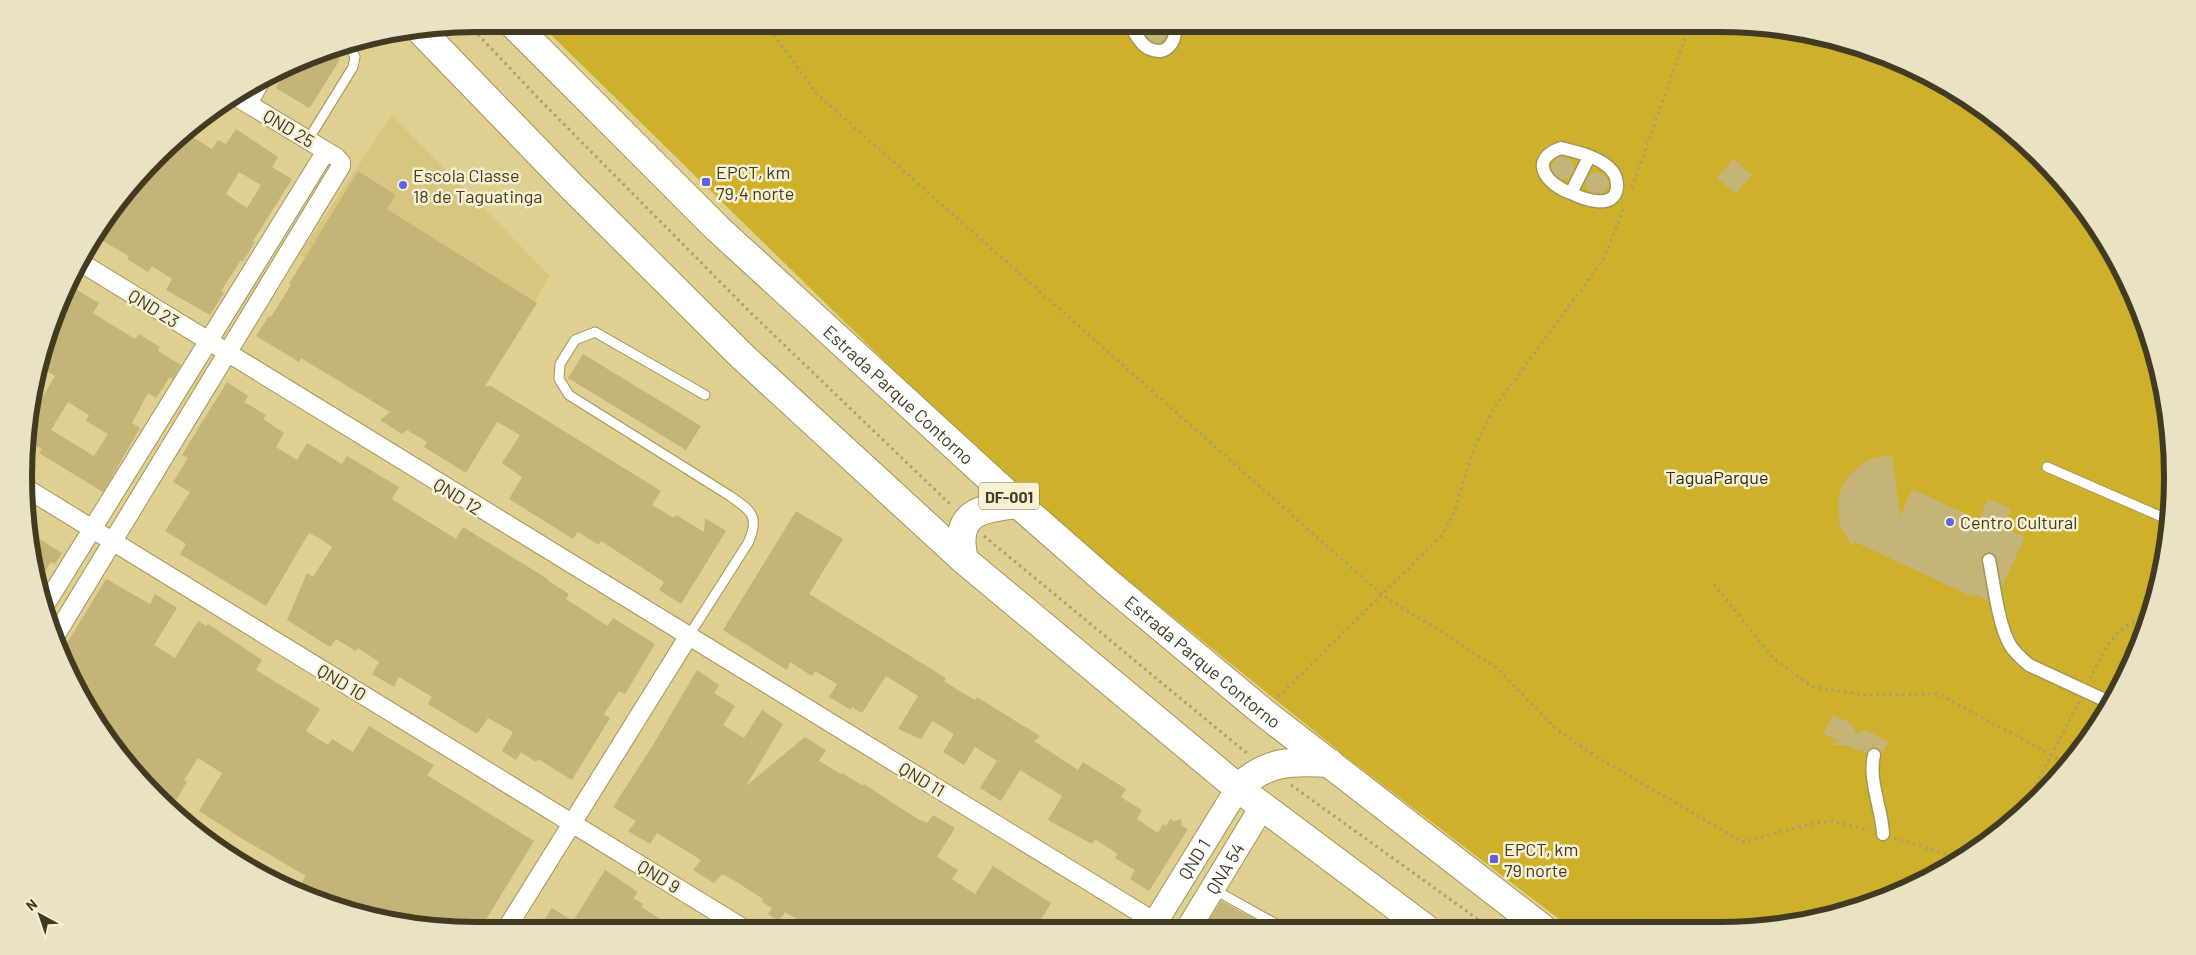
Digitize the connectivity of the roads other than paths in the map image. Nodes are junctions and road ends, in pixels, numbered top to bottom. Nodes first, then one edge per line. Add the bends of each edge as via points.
1 (521, 32) edge
2 (1135, 32) edge
3 (1176, 32) edge
4 (425, 35) edge
5 (352, 51) edge
6 (262, 88) edge
7 (242, 100) edge
8 (252, 106) junction
9 (308, 140) junction
10 (326, 151) junction
11 (1589, 157) junction
12 (1571, 194) junction
13 (86, 266) edge
14 (208, 341) junction
15 (228, 354) junction
16 (705, 396) dead end
17 (2047, 467) dead end
18 (32, 492) edge
19 (1018, 504) junction
20 (2162, 517) edge
21 (92, 529) junction
22 (113, 542) junction
23 (964, 560) junction
24 (1989, 560) dead end
25 (49, 598) edge
26 (59, 630) edge
27 (688, 637) junction
28 (2104, 700) edge
29 (1874, 755) dead end
30 (1330, 763) junction
31 (1238, 788) junction
32 (1262, 807) junction
33 (571, 822) junction
34 (1883, 834) road end
35 (1189, 867) junction
36 (1214, 887) junction
37 (510, 922) edge
38 (733, 922) edge
39 (1147, 922) edge
40 (1155, 922) edge
41 (1192, 922) edge
42 (1273, 922) edge
43 (1416, 922) edge
44 (1534, 922) edge

1 - 19 highway, Estrada Parque Contorno / DF-001 via 717,228
2 - 3 street via 1144,45 1158,51 1167,49
4 - 23 highway via 743,357
5 - 9 lane via 355,57 353,67
6 - 8 lane
7 - 8 street, QND 25
8 - 9 street, QND 25
9 - 10 street, QND 25
10 - 14 street
10 - 15 street, QND 25 via 341,163 334,180
11 - 12 street
11 - 12 street via 1561,148 1544,160 1543,170 1547,179
11 - 12 street via 1614,172 1616,191 1602,202
13 - 14 street, QND 23
14 - 15 street, QND 23
14 - 21 street
15 - 22 street
15 - 27 street, QND 12
16 - 27 lane via 595,332 575,340 560,364 559,379 569,395 730,496 753,518 754,527 748,543
17 - 20 lane
18 - 21 street, QND 10
19 - 23 highway via 983,510 968,521 960,537
19 - 30 highway, Estrada Parque Contorno / DF-001 via 1263,712
21 - 22 street, QND 10
21 - 25 street
22 - 26 street
22 - 33 street, QND 10
23 - 31 highway
24 - 28 street via 2005,633 2019,656 2029,665
27 - 33 street
27 - 39 street, QND 11
29 - 34 street via 1871,768
30 - 31 highway via 1296,761 1271,766 1249,777
30 - 44 highway, Estrada Parque Contorno / DF-001
31 - 32 highway
31 - 35 main road, QND 1
32 - 36 main road, QNA 54
32 - 43 highway
33 - 37 street
33 - 38 street, QND 9
35 - 36 main road via 1201,866
35 - 40 main road, QND 1
36 - 41 main road, QNA 54
36 - 42 lane

